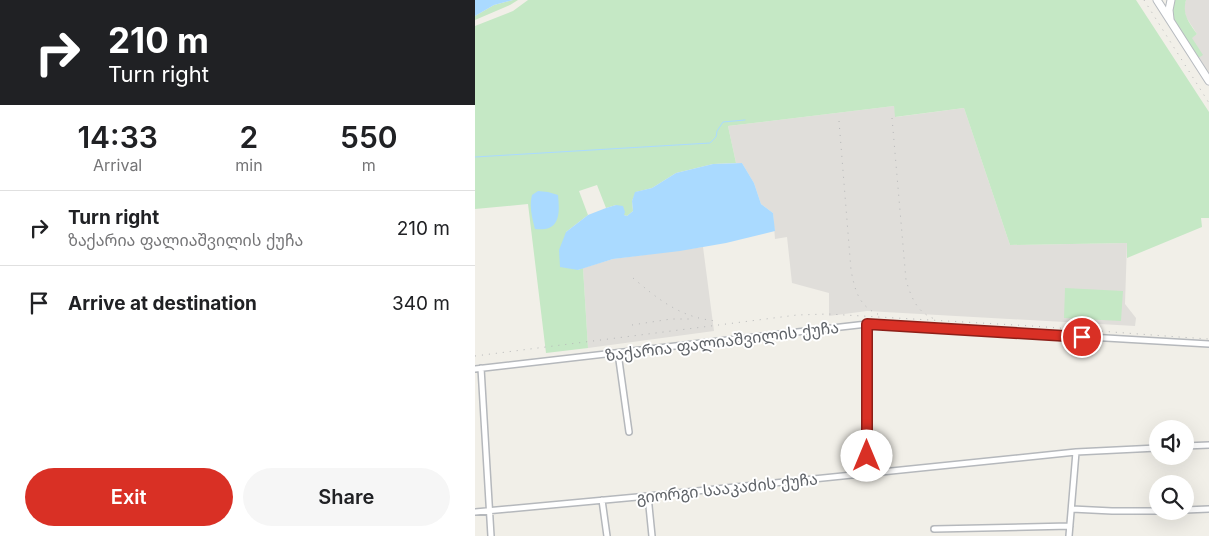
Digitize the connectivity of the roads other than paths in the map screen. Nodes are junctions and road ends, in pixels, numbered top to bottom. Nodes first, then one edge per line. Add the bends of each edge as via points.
1 (1157, 0) edge
2 (1171, 0) edge
3 (1170, 22) junction
4 (1209, 81) edge
5 (867, 324) junction
6 (1209, 344) edge
7 (618, 353) junction
8 (478, 368) edge
9 (629, 432) dead end
10 (1209, 445) edge
11 (1194, 446) edge
12 (1149, 448) edge
13 (1076, 452) junction
14 (866, 474) junction
15 (649, 496) junction
16 (602, 500) junction
17 (1072, 509) junction
18 (1209, 509) edge
19 (489, 510) junction
20 (1194, 510) edge
21 (1149, 511) edge
22 (475, 512) edge
23 (1070, 526) junction
24 (934, 529) dead end
25 (491, 536) edge
26 (607, 536) edge
27 (652, 536) edge
28 (1069, 536) edge

1 - 3 main road
2 - 3 main road
3 - 4 main road
5 - 6 street, ზაქარია ფალიაშვილის ქუჩა
5 - 7 street, ზაქარია ფალიაშვილის ქუჩა
5 - 14 street
7 - 8 street, ზაქარია ფალიაშვილის ქუჩა
7 - 9 street
8 - 19 street
10 - 11 street
12 - 13 street, გიორგი სააკაძის ქუჩა
13 - 14 street, გიორგი სააკაძის ქუჩა
13 - 17 street
14 - 15 street, გიორგი სააკაძის ქუჩა
15 - 16 street, გიორგი სააკაძის ქუჩა
15 - 27 street
16 - 19 street, გიორგი სააკაძის ქუჩა
16 - 26 street
17 - 21 street
17 - 23 street
18 - 20 street
19 - 22 street, გიორგი სააკაძის ქუჩა
19 - 25 street
23 - 24 street
23 - 28 street

